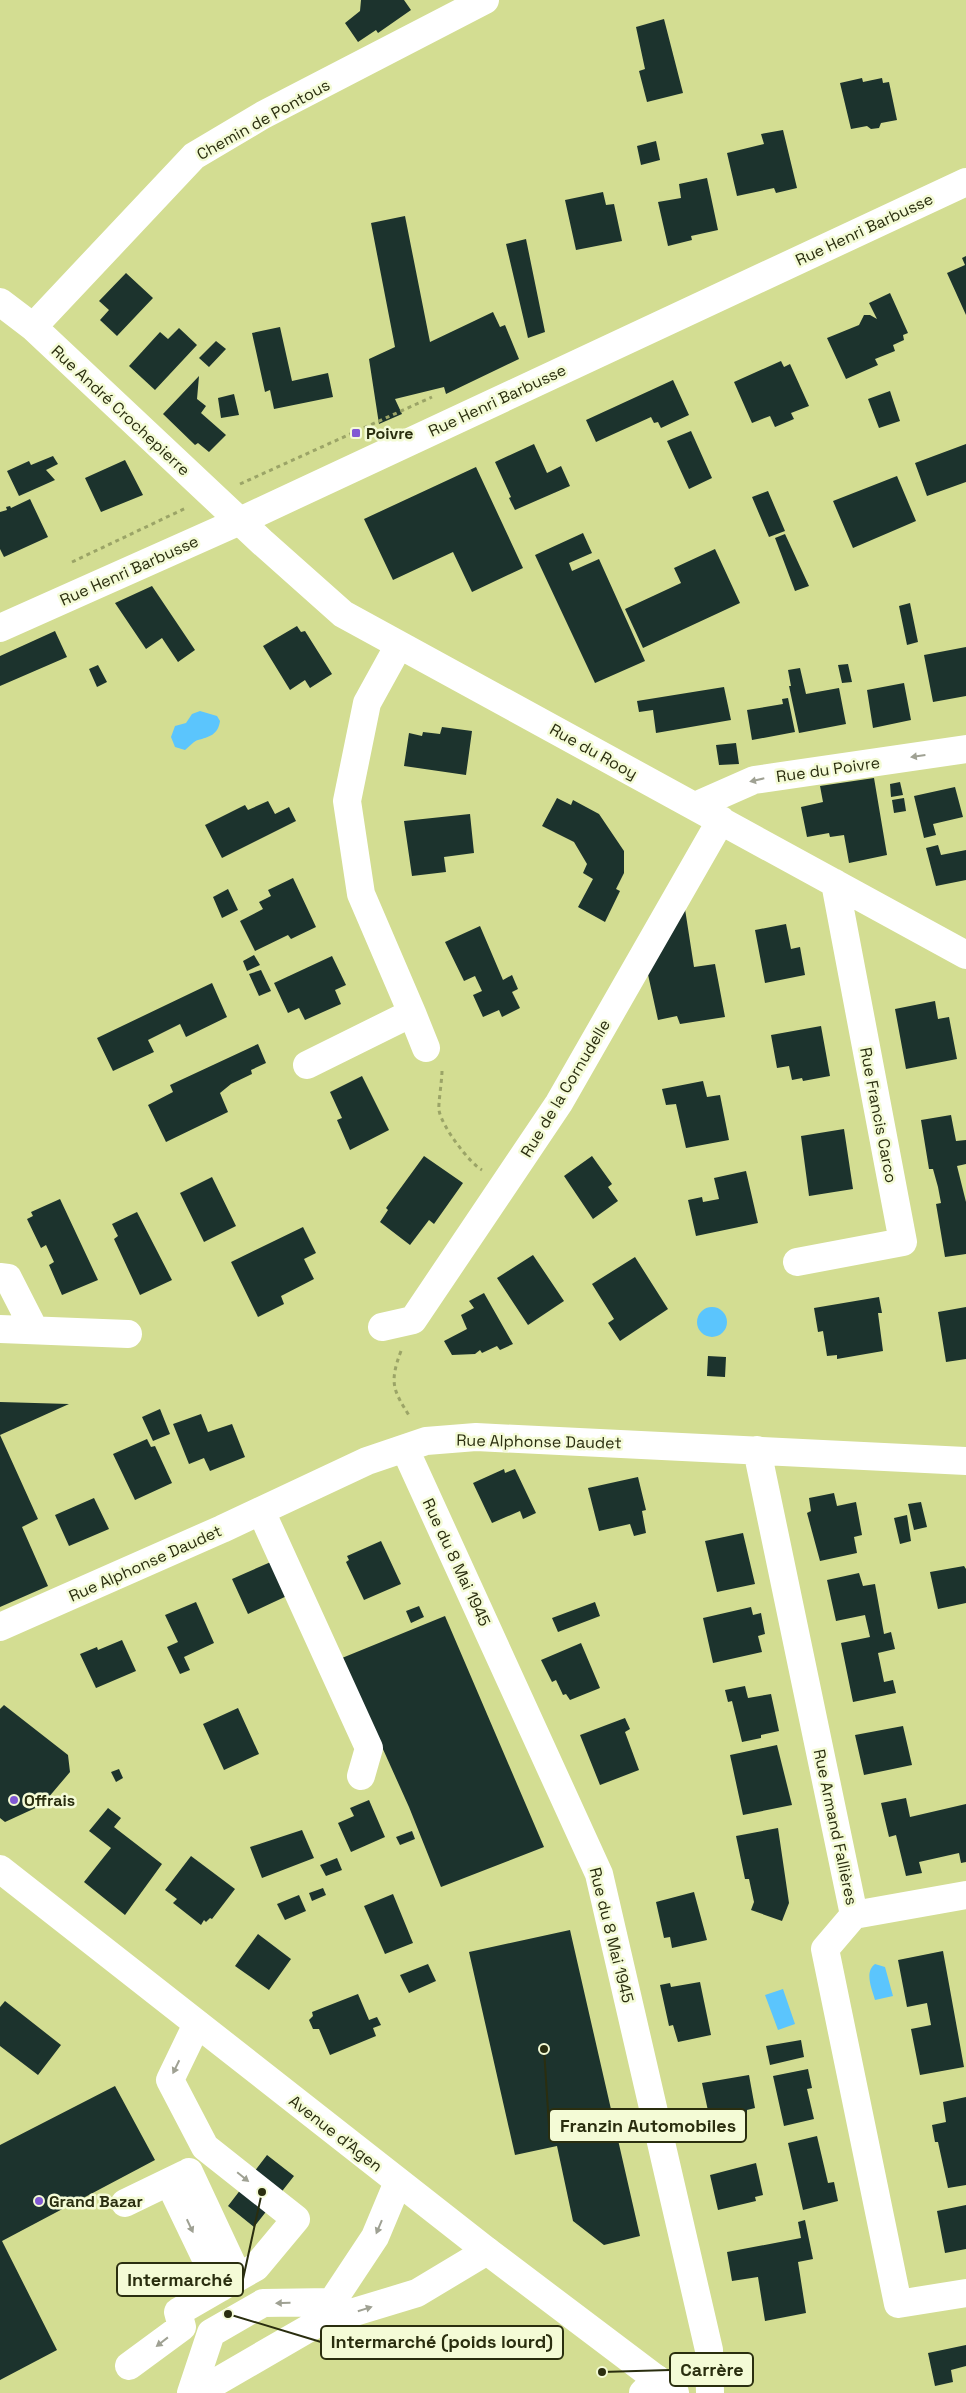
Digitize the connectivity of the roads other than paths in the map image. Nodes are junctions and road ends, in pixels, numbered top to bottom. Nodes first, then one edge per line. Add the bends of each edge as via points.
1 (485, 0) edge
2 (966, 182) edge
3 (0, 302) edge
4 (33, 327) junction
5 (240, 521) junction
6 (0, 628) edge
7 (399, 645) junction
8 (966, 749) edge
9 (695, 806) junction
10 (721, 820) junction
11 (835, 883) junction
12 (966, 955) edge
13 (412, 1013) junction
14 (426, 1048) road end
15 (308, 1065) dead end
16 (797, 1262) dead end
17 (0, 1277) edge
18 (382, 1327) dead end
19 (0, 1329) edge
20 (34, 1329) junction
21 (128, 1334) dead end
22 (415, 1445) junction
23 (757, 1450) junction
24 (966, 1461) edge
25 (261, 1511) junction
26 (0, 1627) edge
27 (361, 1776) dead end
28 (0, 1869) edge
29 (966, 1895) edge
30 (854, 1915) junction
31 (197, 2024) junction
32 (205, 2146) junction
33 (179, 2177) junction
34 (398, 2182) junction
35 (125, 2203) dead end
36 (487, 2251) junction
37 (229, 2283) junction
38 (966, 2293) edge
39 (325, 2313) junction
40 (129, 2366) dead end
41 (659, 2388) edge
42 (191, 2393) edge
43 (197, 2393) edge
44 (710, 2393) edge

1 - 4 street, Chemin de Pontous via 263,115 194,156
2 - 5 street, Rue Henri Barbusse
3 - 4 street, Rue André Crochepierre
4 - 5 street, Rue André Crochepierre
5 - 6 street, Rue Henri Barbusse
5 - 7 street, Rue du Rooy via 343,614
7 - 9 street, Rue du Rooy
7 - 13 street via 367,703 347,801 361,894
8 -> 9 street, Rue du Poivre via 754,780
9 - 10 street, Rue du Rooy
10 - 11 street, Rue du Rooy
10 - 18 street, Rue de la Cornudelle via 559,1103 412,1320
11 - 12 street, Rue du Rooy
11 - 16 street, Rue Francis Carco via 903,1242
13 - 14 street
13 - 15 street
17 - 20 street via 8,1278
19 - 20 street
20 - 21 street
22 - 23 street, Rue Alphonse Daudet via 476,1437
22 - 25 street, Rue Alphonse Daudet via 367,1461
22 - 44 street, Rue du 8 Mai 1945 via 599,1874 710,2350
23 - 24 street, Rue Alphonse Daudet
23 - 30 street, Rue Armand Fallières
25 - 26 street, Rue Alphonse Daudet
25 - 27 street via 369,1748
28 - 31 street, Avenue d'Agen
29 - 30 street
30 - 38 street, Rue Armand Fallières via 825,1949 898,2304
31 -> 32 street via 170,2080
31 - 34 street, Avenue d'Agen
32 - 33 street
32 -> 37 street via 296,2219 256,2268
33 - 35 street
33 -> 37 street
34 - 36 street, Avenue d'Agen
34 -> 39 street via 375,2237
39 -> 36 street via 417,2293
36 - 41 street, Avenue d'Agen
37 -> 40 street via 178,2312 182,2327
39 -> 42 street via 263,2303 210,2333
39 - 43 street

